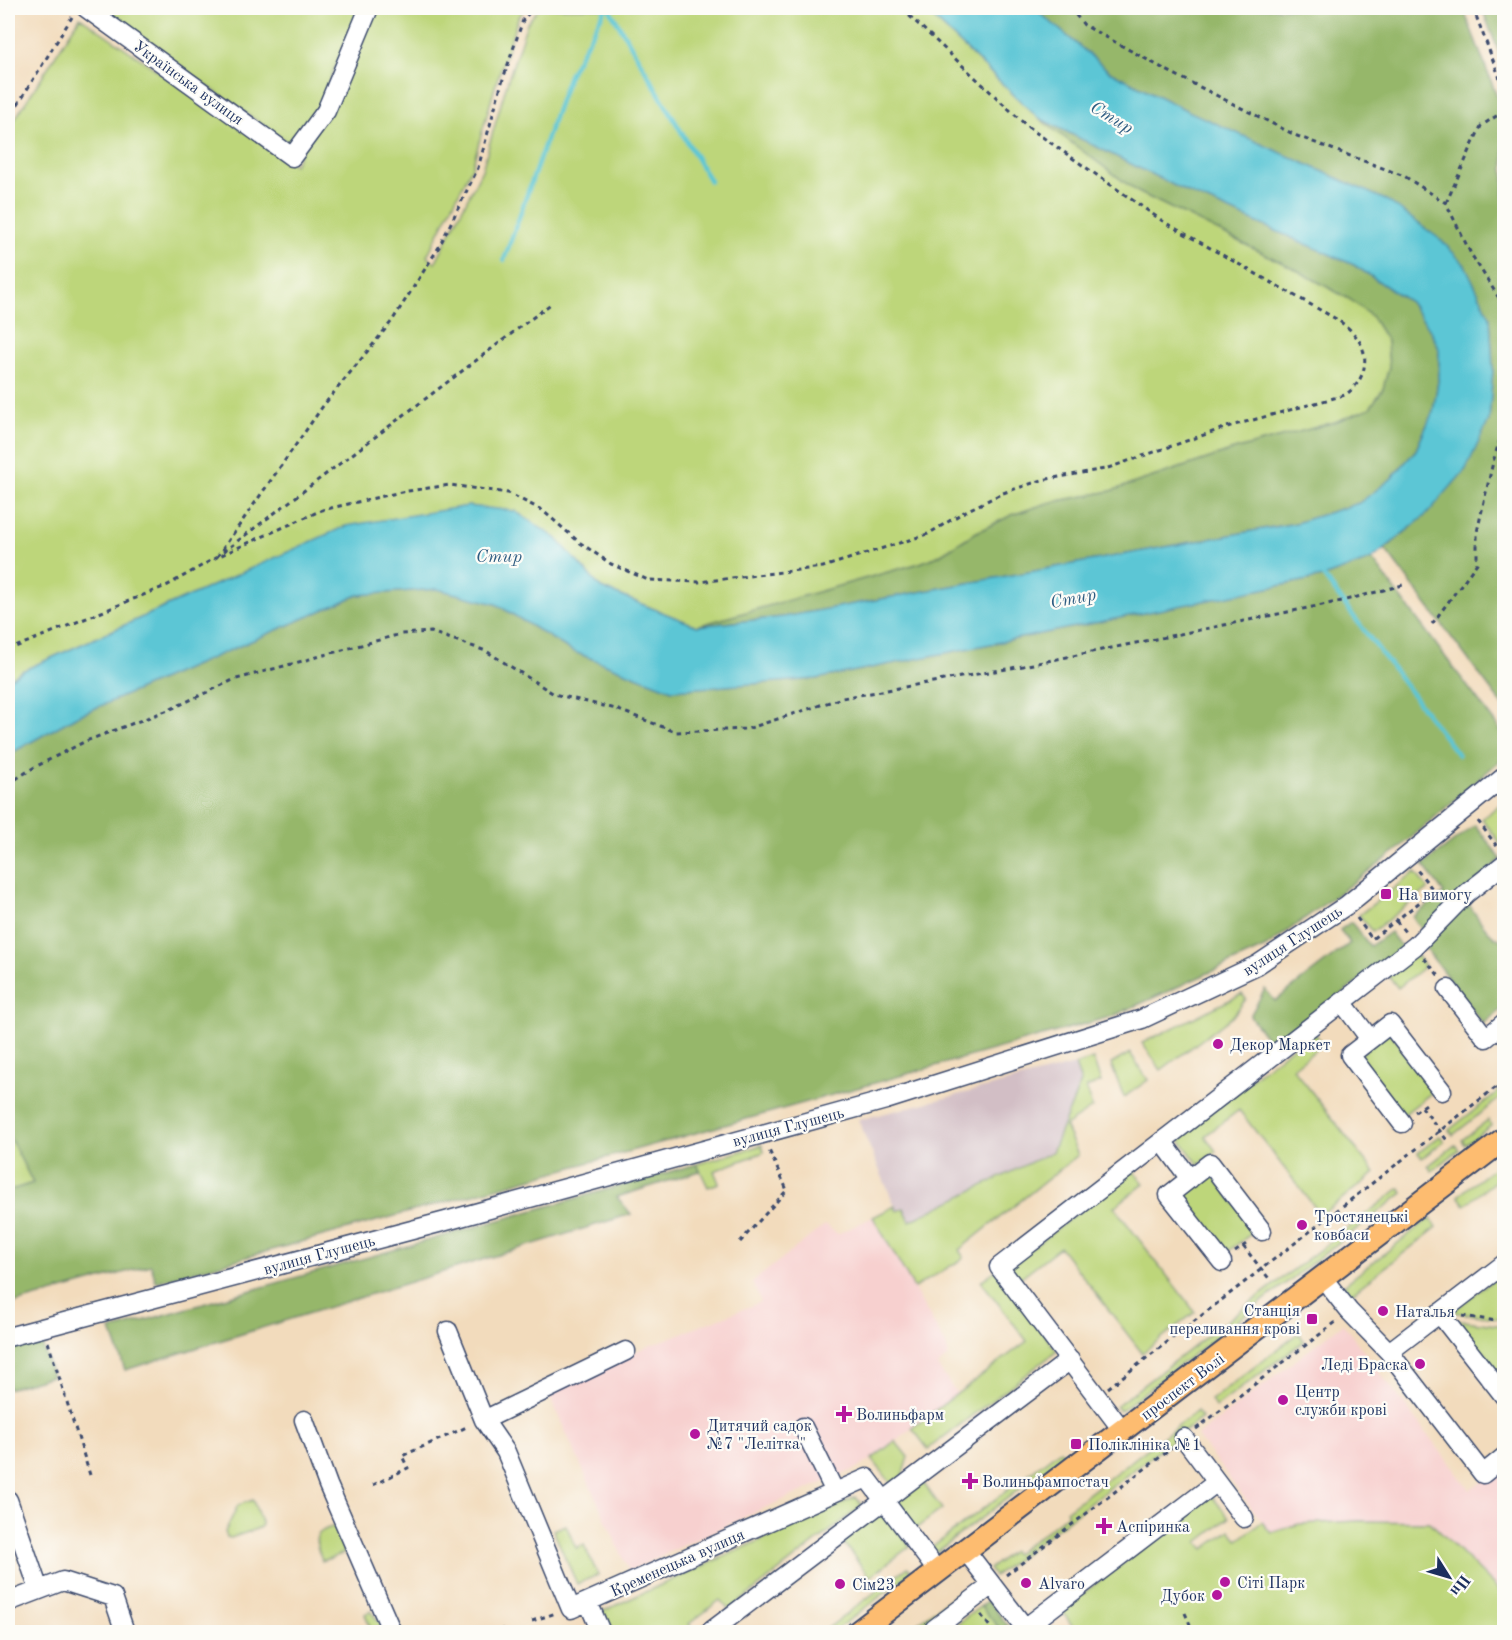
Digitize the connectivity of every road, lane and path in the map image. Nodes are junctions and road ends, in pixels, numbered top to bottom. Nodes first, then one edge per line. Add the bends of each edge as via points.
1 (77, 8) edge
2 (86, 8) edge
3 (369, 8) edge
4 (533, 8) edge
5 (901, 8) edge
6 (1070, 8) edge
7 (1473, 8) edge
8 (1504, 89) edge
9 (1504, 111) edge
10 (8, 120) edge
11 (1446, 203) junction
12 (552, 303) dead end
13 (1504, 312) edge
14 (1504, 426) edge
15 (217, 557) junction
16 (1403, 585) dead end
17 (1432, 624) dead end
18 (8, 650) edge
19 (1504, 777) edge
20 (8, 784) edge
21 (1468, 807) junction
22 (1407, 856) junction
23 (1504, 856) edge
24 (1504, 864) edge
25 (1347, 905) junction
26 (1448, 989) dead end
27 (1342, 1002) junction
28 (1501, 1033) edge
29 (1370, 1039) junction
30 (1504, 1080) edge
31 (1442, 1091) dead end
32 (1422, 1107) dead end
33 (1402, 1123) dead end
34 (1440, 1131) junction
35 (762, 1133) junction
36 (1504, 1139) edge
37 (1162, 1142) junction
38 (1449, 1143) dead end
39 (1190, 1179) junction
40 (1262, 1231) dead end
41 (740, 1242) dead end
42 (1243, 1246) dead end
43 (1222, 1262) dead end
44 (1504, 1264) edge
45 (1261, 1269) junction
46 (1322, 1277) junction
47 (1270, 1281) dead end
48 (1349, 1311) junction
49 (1439, 1313) junction
50 (1504, 1322) edge
51 (43, 1328) junction
52 (448, 1331) dead end
53 (8, 1337) edge
54 (626, 1351) dead end
55 (1389, 1352) junction
56 (1070, 1360) junction
57 (1097, 1396) junction
58 (1504, 1396) edge
59 (304, 1420) dead end
60 (484, 1420) junction
61 (802, 1427) dead end
62 (1124, 1431) junction
63 (1184, 1438) junction
64 (1504, 1457) edge
65 (90, 1475) dead end
66 (1217, 1482) junction
67 (373, 1485) dead end
68 (835, 1492) junction
69 (8, 1500) edge
70 (884, 1501) junction
71 (1245, 1518) dead end
72 (966, 1551) junction
73 (938, 1572) junction
74 (992, 1586) junction
75 (39, 1590) junction
76 (8, 1602) edge
77 (588, 1602) junction
78 (971, 1602) junction
79 (571, 1609) junction
80 (1185, 1613) dead end
81 (532, 1621) dead end
82 (504, 1629) dead end
83 (1192, 1629) dead end
84 (125, 1632) edge
85 (392, 1632) edge
86 (492, 1632) edge
87 (601, 1632) edge
88 (710, 1632) edge
89 (858, 1632) edge
90 (937, 1632) edge
91 (994, 1632) edge

1 - 10 path
2 - 3 street, Українська вулиця via 292,157 326,111
4 - 15 path via 523,20 478,168 439,247 392,321 323,406
5 - 15 path via 1028,127 1164,222 1338,320 1354,333 1364,349 1365,365 1355,388 1345,395 1227,427 1105,469 1013,489 928,534 823,567 699,582 648,580 612,564 542,510 508,493 450,485 322,510
6 - 11 path via 1084,25 1164,69 1296,136 1404,176
7 - 8 path
9 - 11 path via 1481,126
11 - 13 path
12 - 15 path
14 - 17 path via 1477,532 1477,563
15 - 18 path via 168,585
16 - 20 path via 1034,664 842,698 747,729 676,732 616,709 554,694 486,651 431,632 401,634 233,680 171,709 86,741
19 - 21 street, вулиця Глушець
21 - 22 street, вулиця Глушець
21 - 23 path
22 - 25 street, вулиця Глушець
22 - 25 path via 1434,891 1372,939
24 - 27 street via 1467,893 1415,946
25 - 35 street, вулиця Глушець via 1257,965 1142,1019 886,1100
26 - 28 street via 1486,1038
27 - 29 street
27 - 37 street
29 - 31 street via 1390,1024
29 - 33 street via 1350,1055
30 - 34 path
32 - 34 path
34 - 38 path
34 - 45 path
35 - 41 path via 787,1190
35 - 51 street, вулиця Глушець
36 - 46 main road, проспект Волі
37 - 39 street
37 - 56 street via 999,1267
39 - 40 street via 1210,1163
39 - 43 street via 1169,1195
42 - 45 path
44 - 49 street
45 - 47 path
45 - 57 path
46 - 48 street
46 - 62 main road, проспект Волі
48 - 55 street
48 - 63 path
49 - 50 path
49 - 55 street
49 - 58 street
51 - 53 street, вулиця Глушець
51 - 65 path
52 - 60 street
54 - 60 street
55 - 64 street via 1483,1474
56 - 57 street
56 - 70 street
57 - 62 street
59 - 85 street
60 - 67 path via 402,1456 408,1468
60 - 79 street via 506,1452
61 - 68 street
62 - 72 main road, проспект Волі
63 - 66 street
63 - 74 path
66 - 71 street
66 - 74 street via 1024,1628
68 - 70 street, Кременецька вулиця via 867,1478
68 - 77 street, Кременецька вулиця
69 - 75 street
70 - 73 street, Кременецька вулиця
70 - 88 street
72 - 73 main road, проспект Волі
72 - 74 street
73 - 89 main road, проспект Волі
74 - 78 street
75 - 76 street
75 - 84 street via 63,1581 113,1597
77 - 79 street, Кременецька вулиця
77 - 87 street
78 - 90 street via 934,1629
78 - 91 path
79 - 81 path
80 - 83 path
82 - 86 path

